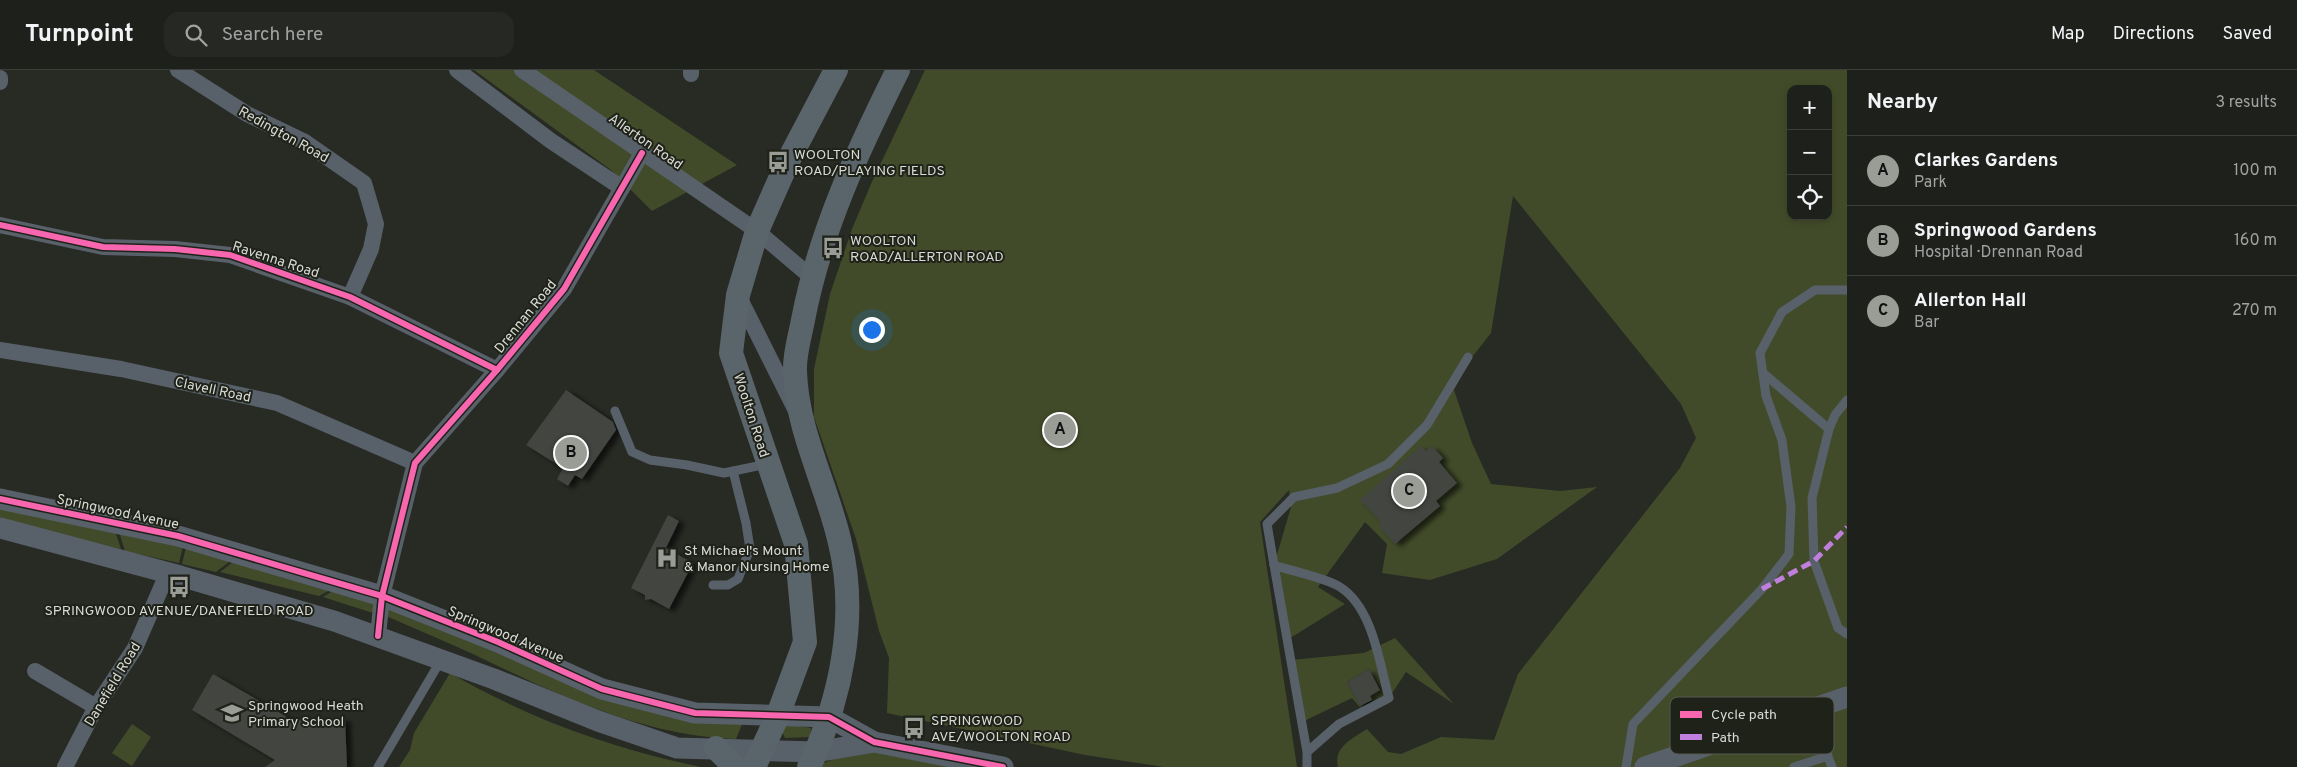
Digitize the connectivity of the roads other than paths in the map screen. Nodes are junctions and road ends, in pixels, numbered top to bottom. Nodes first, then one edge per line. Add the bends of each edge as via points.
1 (178, 70) edge
2 (457, 70) edge
3 (522, 70) edge
4 (836, 70) edge
5 (898, 70) edge
6 (0, 78) edge
7 (0, 82) edge
8 (642, 153) junction
9 (622, 188) junction
10 (0, 225) edge
11 (757, 231) junction
12 (811, 277) junction
13 (1847, 290) edge
14 (738, 295) junction
15 (350, 297) junction
16 (0, 350) edge
17 (1468, 357) dead end
18 (498, 370) junction
19 (1763, 373) junction
20 (1847, 400) edge
21 (615, 411) dead end
22 (802, 424) junction
23 (1829, 429) junction
24 (415, 463) junction
25 (768, 464) junction
26 (733, 471) junction
27 (0, 499) edge
28 (0, 528) edge
29 (1274, 565) junction
30 (168, 572) junction
31 (713, 585) dead end
32 (382, 596) junction
33 (1847, 634) edge
34 (378, 636) junction
35 (441, 660) junction
36 (35, 671) dead end
37 (1847, 697) edge
38 (1834, 702) edge
39 (96, 707) junction
40 (778, 715) junction
41 (829, 717) junction
42 (874, 742) junction
43 (716, 748) junction
44 (1307, 752) junction
45 (1683, 754) edge
46 (1828, 756) joint
47 (759, 758) edge
48 (813, 759) edge
49 (65, 767) edge
50 (378, 767) edge
51 (735, 767) edge
52 (1003, 767) edge
53 (1307, 767) edge
54 (1626, 767) edge
55 (1645, 767) edge
56 (1794, 767) edge
57 (1832, 767) edge

1 - 15 street, Redington Road via 247,114 305,142 364,184 376,224 371,250
2 - 9 street via 551,141
3 - 8 street, Allerton Road
4 - 11 main road, Woolton Road via 788,161
5 - 12 main road via 859,148
6 - 7 street
8 - 9 street, Drennan Road
8 - 11 street, Allerton Road
9 - 18 street, Drennan Road via 564,289
10 - 15 street, Ravenna Road via 103,247 175,249 230,255
11 - 12 street, Allerton Road
11 - 14 main road, Woolton Road
12 - 22 main road via 794,370
13 - 19 lane via 1815,290 1782,312 1760,353
14 - 22 street
14 - 25 main road, Woolton Road via 732,353
15 - 18 street, Ravenna Road
16 - 24 street, Clavell Road via 121,369 277,403
17 - 29 lane via 1428,425 1388,464 1337,488 1294,497 1267,524
18 - 24 street, Drennan Road
19 - 23 lane
19 - 54 lane via 1766,396 1782,440 1791,507 1789,554 1762,588 1633,724
20 - 23 lane
21 - 26 lane via 632,452 650,460 724,473
22 - 41 main road via 840,543 848,606 834,705
23 - 33 lane via 1812,498 1814,561 1838,628
24 - 32 street, Drennan Road
25 - 26 lane
25 - 40 main road, Woolton Road via 796,544 804,642
26 - 31 lane via 750,549 738,579 728,585
27 - 32 street, Springwood Avenue via 178,536
28 - 30 street, Springwood Avenue
29 - 44 lane
29 - 44 lane via 1338,586 1356,599 1370,630 1389,698 1339,724
30 - 34 street, Springwood Avenue
30 - 39 street, Danefield Road via 135,648
32 - 34 street, Drennan Road
32 - 40 street, Springwood Avenue via 498,642 602,689 695,713
34 - 35 street, Springwood Avenue
35 - 43 street, Springwood Avenue via 677,748
35 - 50 lane
36 - 39 street
37 - 38 street
39 - 49 street, Danefield Road
40 - 41 street, Springwood Avenue
40 - 47 main road, Woolton Road
41 - 42 street, Springwood Avenue
41 - 48 main road
42 - 48 street, Springwood Avenue
42 - 52 street, Springwood Avenue
43 - 47 street, Springwood Avenue
43 - 51 main road
44 - 53 lane
45 - 55 street
46 - 56 lane
46 - 57 lane
47 - 48 street, Springwood Avenue

